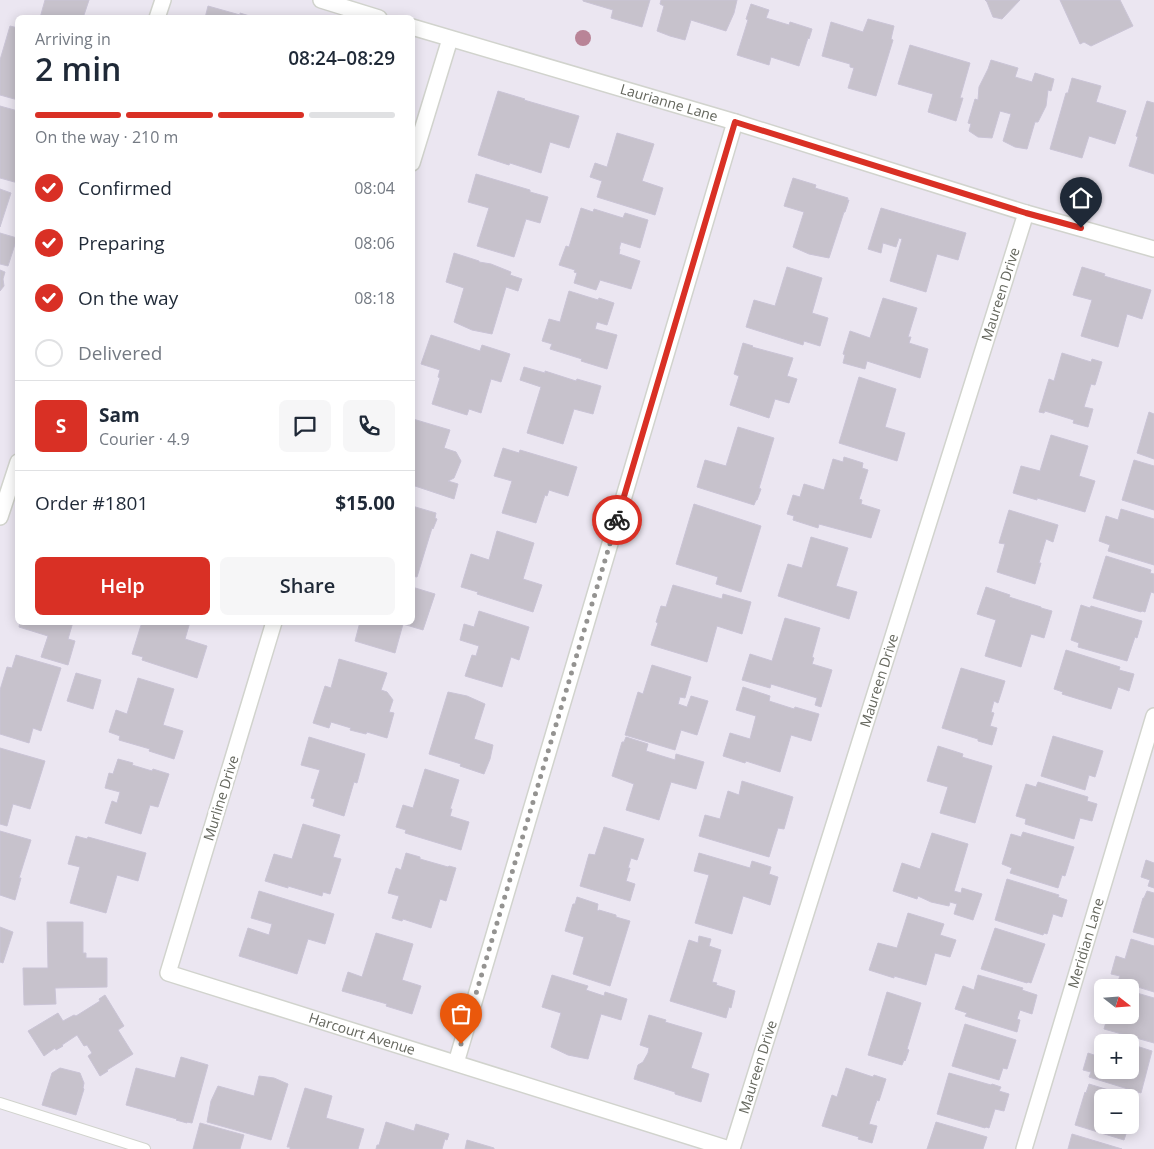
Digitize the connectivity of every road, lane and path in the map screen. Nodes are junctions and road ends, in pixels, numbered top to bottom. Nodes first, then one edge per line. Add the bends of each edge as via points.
1 (163, 0) edge
2 (321, 0) edge
3 (158, 15) edge
4 (370, 15) edge
5 (415, 28) edge
6 (450, 39) junction
7 (735, 122) junction
8 (415, 153) edge
9 (1026, 213) junction
10 (1154, 249) edge
11 (15, 471) edge
12 (0, 517) edge
13 (273, 625) edge
14 (1154, 716) edge
15 (1151, 738) edge
16 (168, 973) joint
17 (456, 1063) junction
18 (0, 1103) edge
19 (145, 1149) edge
20 (731, 1149) edge
21 (1024, 1149) edge

1 - 3 street
2 - 4 street
5 - 6 street, Laurianne Lane
6 - 7 street, Laurianne Lane
6 - 8 street
7 - 9 street, Laurianne Lane
7 - 17 street
9 - 10 street, Laurianne Lane
9 - 20 street, Maureen Drive
11 - 12 street
13 - 16 street, Murline Drive
14 - 15 street, Meridian Lane
15 - 21 street, Meridian Lane
16 - 17 street, Harcourt Avenue
17 - 20 street, Harcourt Avenue
18 - 19 lane

